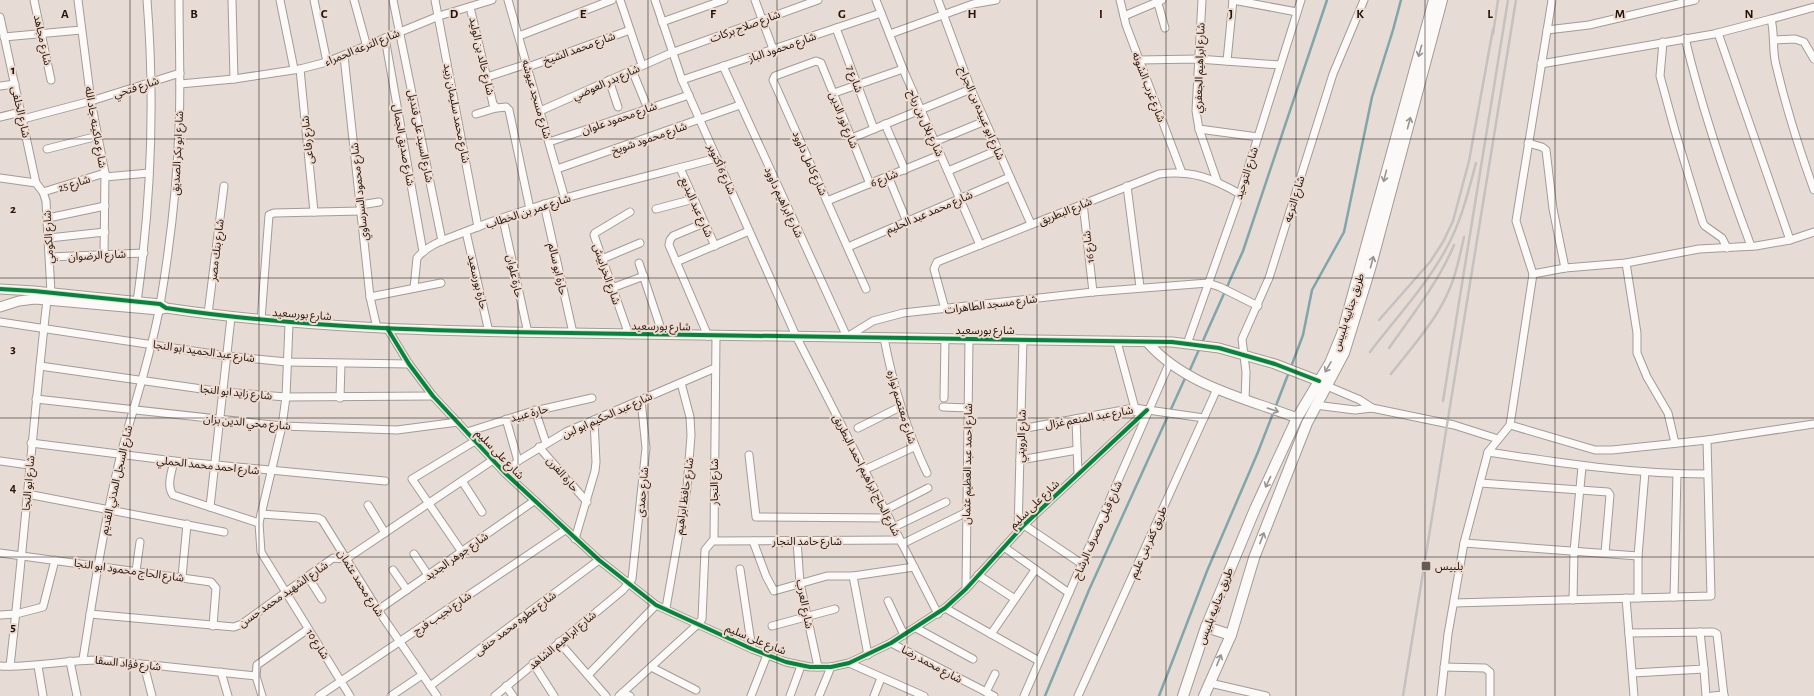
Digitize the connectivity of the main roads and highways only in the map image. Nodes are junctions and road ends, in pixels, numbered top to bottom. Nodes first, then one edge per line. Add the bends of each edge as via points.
1 (1434, 0) edge
2 (1442, 0) edge
3 (1323, 383) junction
4 (1206, 627) junction
5 (1231, 635) junction
6 (1182, 696) edge
7 (1204, 696) edge

1 -> 3 main road, طريق جنابيه بلبيس via 1342,334
3 -> 2 main road, طريق جنابيه بلبيس via 1344,353 1363,293
3 -> 4 main road, طريق جنابيه بلبيس via 1292,417
5 -> 3 main road, طريق جنابيه بلبيس via 1260,541
4 - 5 main road
4 - 6 main road, طريق جنابيه بلبيس
7 -> 5 main road, طريق جنابيه بلبيس

